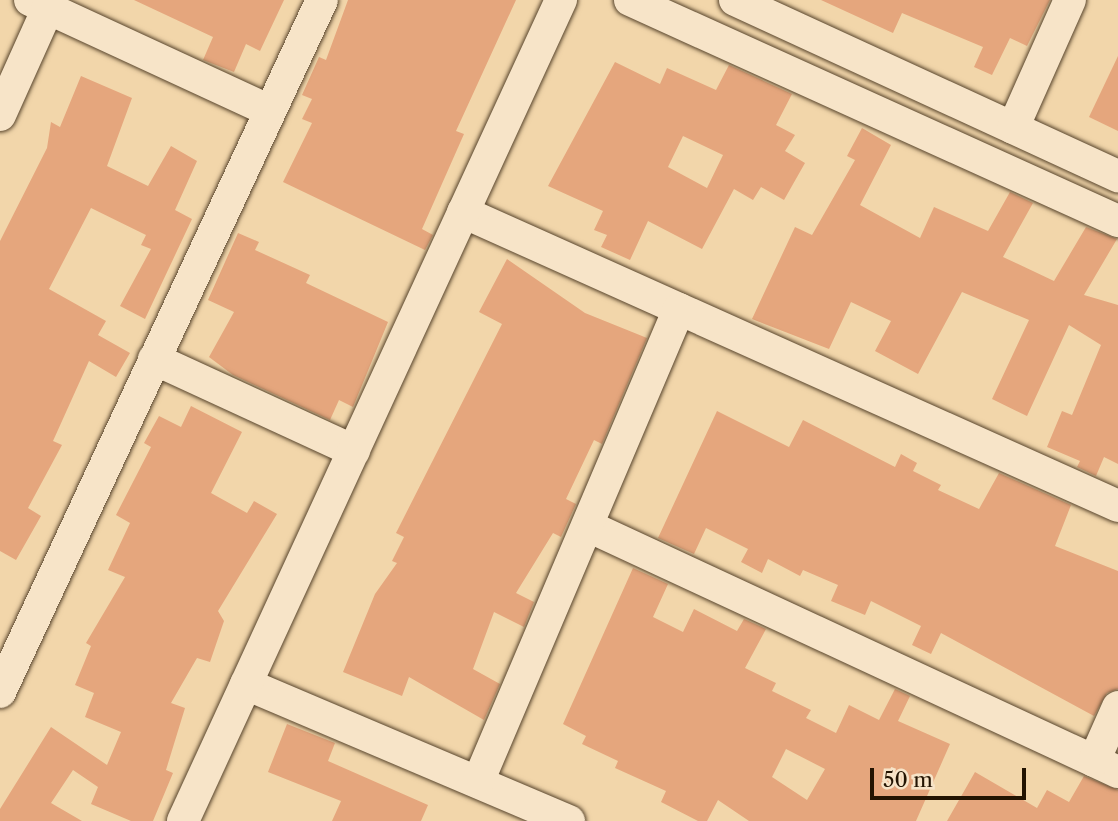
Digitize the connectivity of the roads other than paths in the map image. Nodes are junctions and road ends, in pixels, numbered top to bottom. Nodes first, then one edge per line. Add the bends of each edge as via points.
1 (321, 0) edge
2 (562, 0) edge
3 (630, 0) edge
4 (735, 0) edge
5 (1070, 0) edge
6 (39, 4) edge
7 (270, 111) junction
8 (0, 115) edge
9 (1013, 128) junction
10 (1118, 176) edge
11 (463, 212) junction
12 (1118, 221) edge
13 (679, 309) junction
14 (154, 359) junction
15 (354, 451) junction
16 (1118, 506) edge
17 (589, 526) junction
18 (246, 684) junction
19 (0, 692) edge
20 (1118, 707) edge
21 (1106, 766) edge
22 (478, 782) junction
23 (183, 821) edge
24 (569, 821) edge

1 - 7 street
2 - 11 street
3 - 12 street
4 - 9 street
5 - 9 street
6 - 7 street
6 - 8 street
7 - 14 street
9 - 10 street
11 - 13 street
11 - 15 street
13 - 16 street
13 - 17 street
14 - 15 street
14 - 19 street
15 - 18 street
17 - 21 street
17 - 22 street
18 - 22 street
18 - 23 street
20 - 21 street
22 - 24 street

